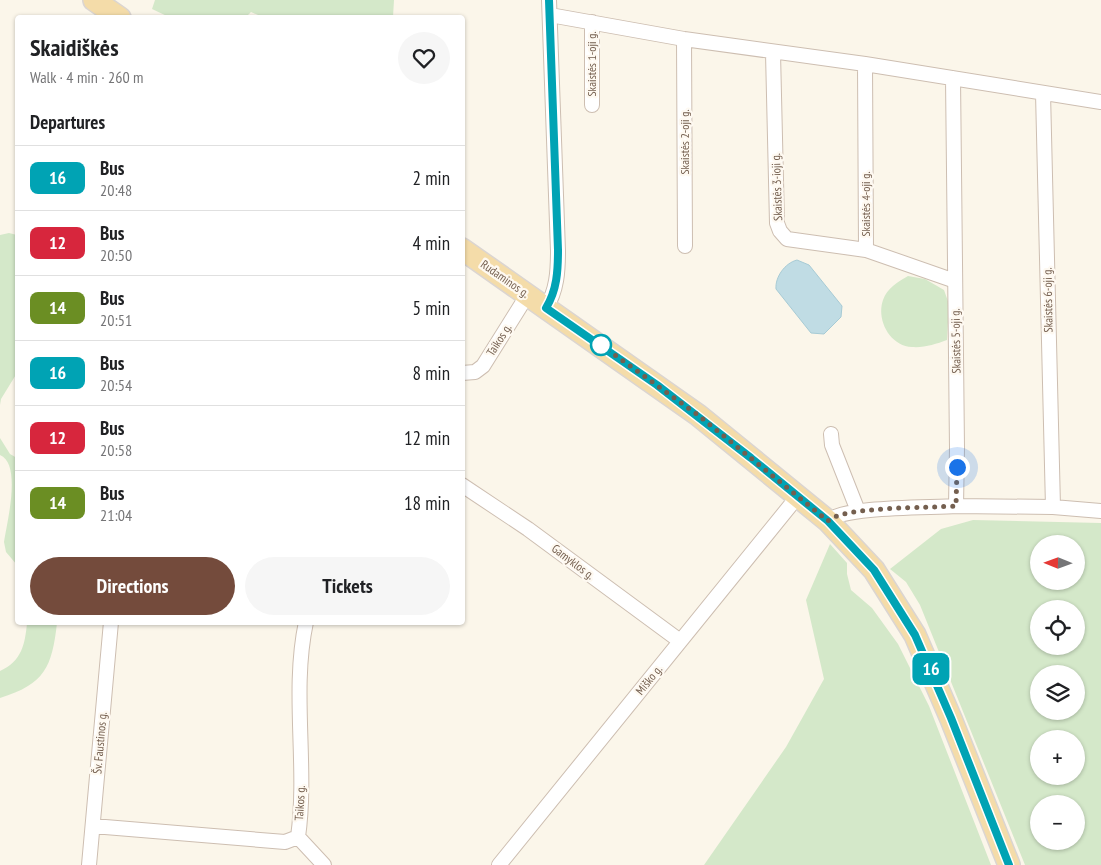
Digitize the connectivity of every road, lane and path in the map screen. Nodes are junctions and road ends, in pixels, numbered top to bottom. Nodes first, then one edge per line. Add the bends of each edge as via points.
1 (94, 0) edge
2 (549, 0) edge
3 (116, 15) edge
4 (550, 15) junction
5 (592, 22) junction
6 (684, 39) junction
7 (773, 53) junction
8 (866, 64) junction
9 (953, 78) junction
10 (1044, 93) junction
11 (1101, 102) edge
12 (592, 105) dead end
13 (685, 246) dead end
14 (866, 250) junction
15 (465, 251) edge
16 (955, 281) junction
17 (528, 294) junction
18 (546, 308) junction
19 (465, 374) edge
20 (831, 434) dead end
21 (465, 487) edge
22 (798, 496) junction
23 (956, 506) junction
24 (1053, 507) junction
25 (858, 511) junction
26 (1101, 511) edge
27 (828, 521) junction
28 (111, 625) edge
29 (306, 625) edge
30 (680, 642) junction
31 (93, 826) junction
32 (298, 837) junction
33 (85, 865) edge
34 (324, 865) edge
35 (499, 865) edge
36 (1009, 865) edge

1 - 3 main road
2 - 4 street
4 - 5 street
4 - 18 street via 558,250 557,275
5 - 6 street
5 - 12 street, Skaistės 1-oji g.
6 - 7 street
6 - 13 street, Skaistės 2-oji g.
7 - 8 street
7 - 14 street, Skaistės 3-ioji g. via 777,223 780,231 788,239
8 - 9 street
8 - 14 street, Skaistės 4-oji g.
9 - 10 street
9 - 16 street, Skaistės 5-oji g.
10 - 11 street
10 - 24 street, Skaistės 6-oji g.
14 - 16 street, Skaistės 4-oji g.
15 - 17 main road, Rudaminos g.
16 - 23 street, Skaistės 5-oji g.
17 - 18 main road, Rudaminos g.
17 - 19 street, Taikos g. via 483,366
18 - 22 main road, Rudaminos g. via 698,415
20 - 25 street via 832,445
21 - 30 street, Gamyklos g. via 528,528
22 - 27 main road, Rudaminos g.
22 - 30 street, Miško g.
23 - 24 street
23 - 25 street
24 - 26 street
25 - 27 street via 833,516
27 - 36 main road, Rudaminos g. via 874,570 911,628 934,676
28 - 31 street, Šv. Faustinos g.
29 - 32 street, Taikos g.
30 - 35 street, Miško g.
31 - 32 street, Taikos g. via 284,842
31 - 33 street, Šv. Faustinos g.
32 - 34 street

